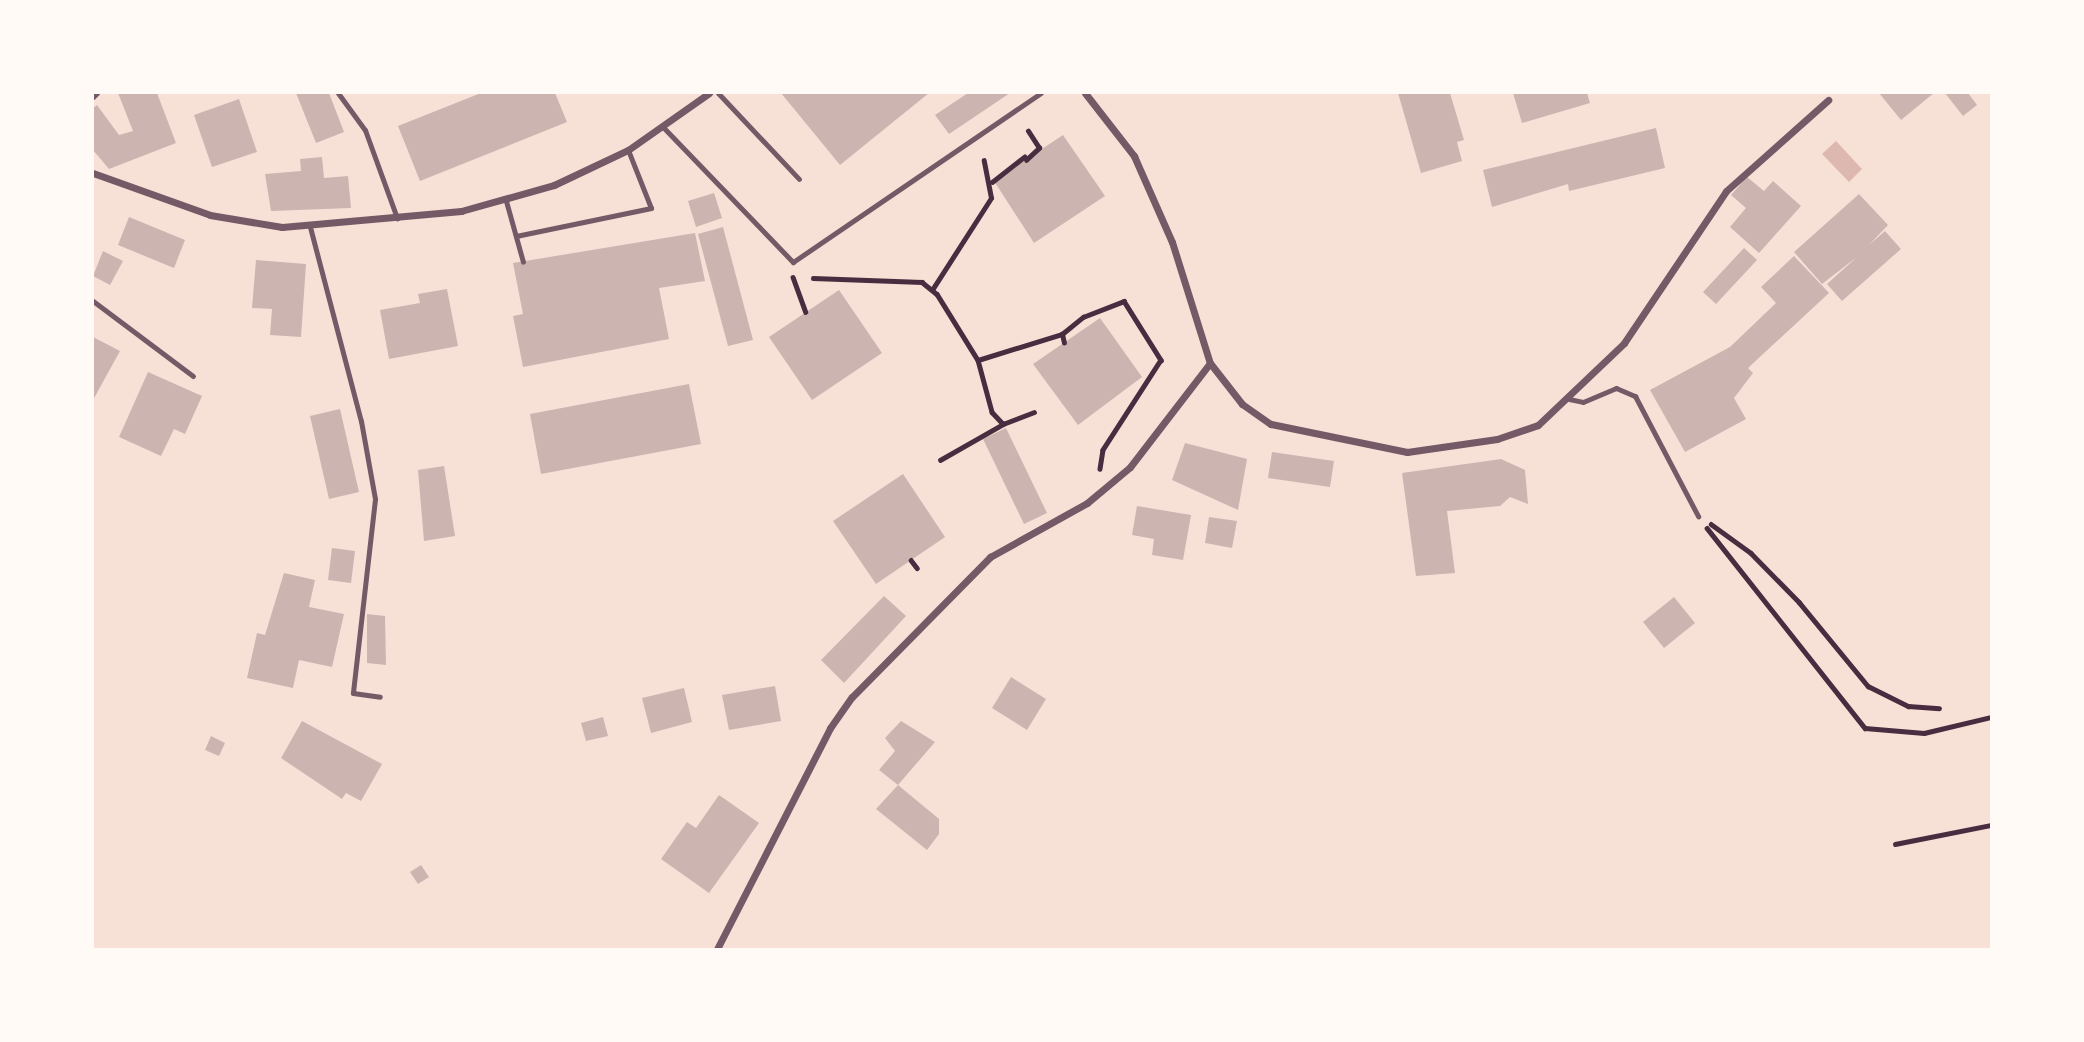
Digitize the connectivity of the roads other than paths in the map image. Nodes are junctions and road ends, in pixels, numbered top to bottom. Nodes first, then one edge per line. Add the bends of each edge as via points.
1 (97, 93) edge
2 (338, 93) edge
3 (709, 93) edge
4 (718, 93) edge
5 (1041, 93) edge
6 (1085, 93) edge
7 (93, 97) edge
8 (1828, 100) dead end
9 (662, 126) junction
10 (628, 150) junction
11 (93, 173) edge
12 (799, 179) dead end
13 (506, 201) junction
14 (397, 219) junction
15 (310, 227) junction
16 (516, 236) junction
17 (523, 262) dead end
18 (93, 301) edge
19 (1210, 363) junction
20 (193, 376) dead end
21 (1569, 399) junction
22 (1698, 516) road end
23 (380, 697) dead end
24 (717, 949) edge

1 - 7 lane
2 - 14 lane via 365,130
3 - 9 street
4 - 12 lane
5 - 9 lane via 793,262
6 - 19 street via 1134,156 1172,242
8 - 21 street via 1726,191 1655,303
9 - 10 street
10 - 13 street
10 - 16 lane via 651,208
11 - 15 street via 210,215
13 - 14 street
13 - 16 lane
14 - 15 street
15 - 23 lane via 361,421 375,499 353,692
16 - 17 lane
18 - 20 lane
19 - 21 street via 1242,404 1271,424 1392,451 1497,439 1538,425
19 - 24 street via 1130,467 1087,503 990,557 852,697 830,728
21 - 22 lane via 1583,401 1616,388 1635,396

